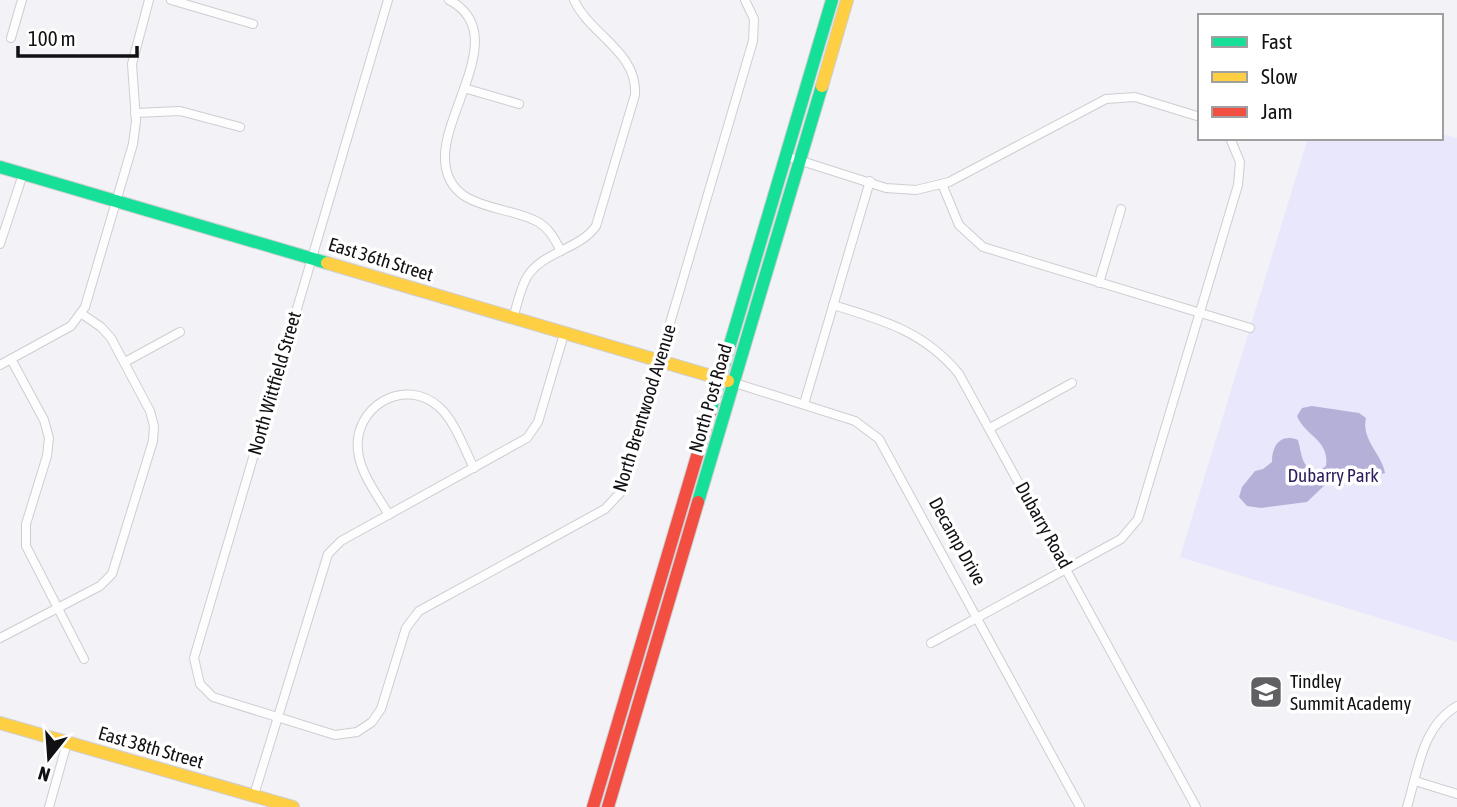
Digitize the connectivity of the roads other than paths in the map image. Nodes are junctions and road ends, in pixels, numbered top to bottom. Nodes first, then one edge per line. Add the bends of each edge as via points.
1 (22, 0) edge
2 (149, 0) edge
3 (172, 0) edge
4 (388, 0) edge
5 (449, 0) edge
6 (574, 0) edge
7 (832, 0) edge
8 (848, 0) edge
9 (746, 2) edge
10 (253, 24) dead end
11 (11, 38) dead end
12 (464, 88) junction
13 (519, 104) dead end
14 (135, 113) junction
15 (1198, 116) edge
16 (240, 127) dead end
17 (1231, 140) edge
18 (786, 156) junction
19 (800, 160) junction
20 (0, 167) edge
21 (23, 174) junction
22 (870, 181) junction
23 (942, 184) junction
24 (117, 201) junction
25 (1121, 209) dead end
26 (0, 244) edge
27 (561, 251) junction
28 (311, 258) junction
29 (1099, 283) junction
30 (833, 305) junction
31 (1200, 313) junction
32 (82, 314) junction
33 (513, 319) junction
34 (1250, 328) dead end
35 (180, 332) dead end
36 (564, 334) junction
37 (11, 359) junction
38 (659, 361) junction
39 (125, 362) junction
40 (0, 365) edge
41 (728, 381) junction
42 (1072, 383) dead end
43 (804, 404) junction
44 (990, 428) junction
45 (474, 468) junction
46 (389, 515) junction
47 (1068, 568) junction
48 (58, 609) junction
49 (978, 618) junction
50 (0, 638) edge
51 (931, 643) dead end
52 (84, 659) dead end
53 (1457, 706) edge
54 (277, 718) junction
55 (0, 723) edge
56 (67, 743) junction
57 (1415, 781) junction
58 (1457, 794) edge
59 (254, 795) junction
60 (49, 807) edge
61 (293, 807) edge
62 (593, 807) edge
63 (608, 807) edge
64 (1080, 807) edge
65 (1196, 807) edge
66 (1407, 807) edge

1 - 11 street
2 - 14 street via 132,60
3 - 10 street
4 - 28 street, North Wittfield Street
5 - 12 street via 465,12 475,32
6 - 27 street via 629,64 635,91 598,222 584,239
7 - 18 main road, North Post Road
8 - 19 main road, North Post Road
9 - 38 street, North Brentwood Avenue via 754,19 753,41
12 - 13 street
12 - 27 street via 445,153 451,183 473,201 538,222
14 - 16 street via 180,111
14 - 24 street via 134,144
15 - 23 street via 1135,97 1106,99
17 - 31 street via 1240,166 1239,181
18 - 19 street
18 - 41 main road, North Post Road
19 - 22 street
19 - 41 main road, North Post Road
20 - 21 main road, East 36th Street
21 - 24 main road, East 36th Street
21 - 26 street
22 - 23 street via 905,190
22 - 30 street
23 - 29 street via 959,225 980,246
24 - 28 main road, East 36th Street
24 - 32 street
25 - 29 street
27 - 33 street via 528,275
28 - 33 main road, East 36th Street
28 - 54 street, North Wittfield Street via 194,658 200,684 213,697
29 - 31 street
30 - 43 street
30 - 44 street, Dubarry Road via 892,323 934,347 959,373
31 - 34 street
31 - 47 street via 1138,519 1121,539
32 - 37 street via 71,326
32 - 39 street via 106,332
33 - 36 main road, East 36th Street
35 - 39 street
36 - 38 main road, East 36th Street
36 - 45 street via 535,428 520,443
37 - 40 street
37 - 48 street via 48,430 48,452 25,539
38 - 41 main road, East 36th Street
38 - 54 street, North Brentwood Avenue via 622,486 608,507 416,613 406,628 381,709 364,728 335,735
39 - 48 street via 152,415 153,441 114,571 100,586
41 - 43 street, Decamp Drive
41 - 62 main road, North Post Road
41 - 63 main road, North Post Road
42 - 44 street
43 - 49 street, Decamp Drive via 855,421 874,433
44 - 47 street, Dubarry Road
45 - 46 street
45 - 46 street via 439,407 413,394 384,400 363,421 358,449 362,467
46 - 54 street via 341,541 324,560
47 - 49 street
47 - 65 street, Dubarry Road
48 - 50 street
48 - 52 street
49 - 51 street
49 - 64 street, Decamp Drive
53 - 57 street via 1431,730
54 - 59 street
55 - 56 main road, East 38th Street
56 - 59 main road, East 38th Street
56 - 60 street
57 - 58 street
57 - 66 street
59 - 61 main road, East 38th Street

